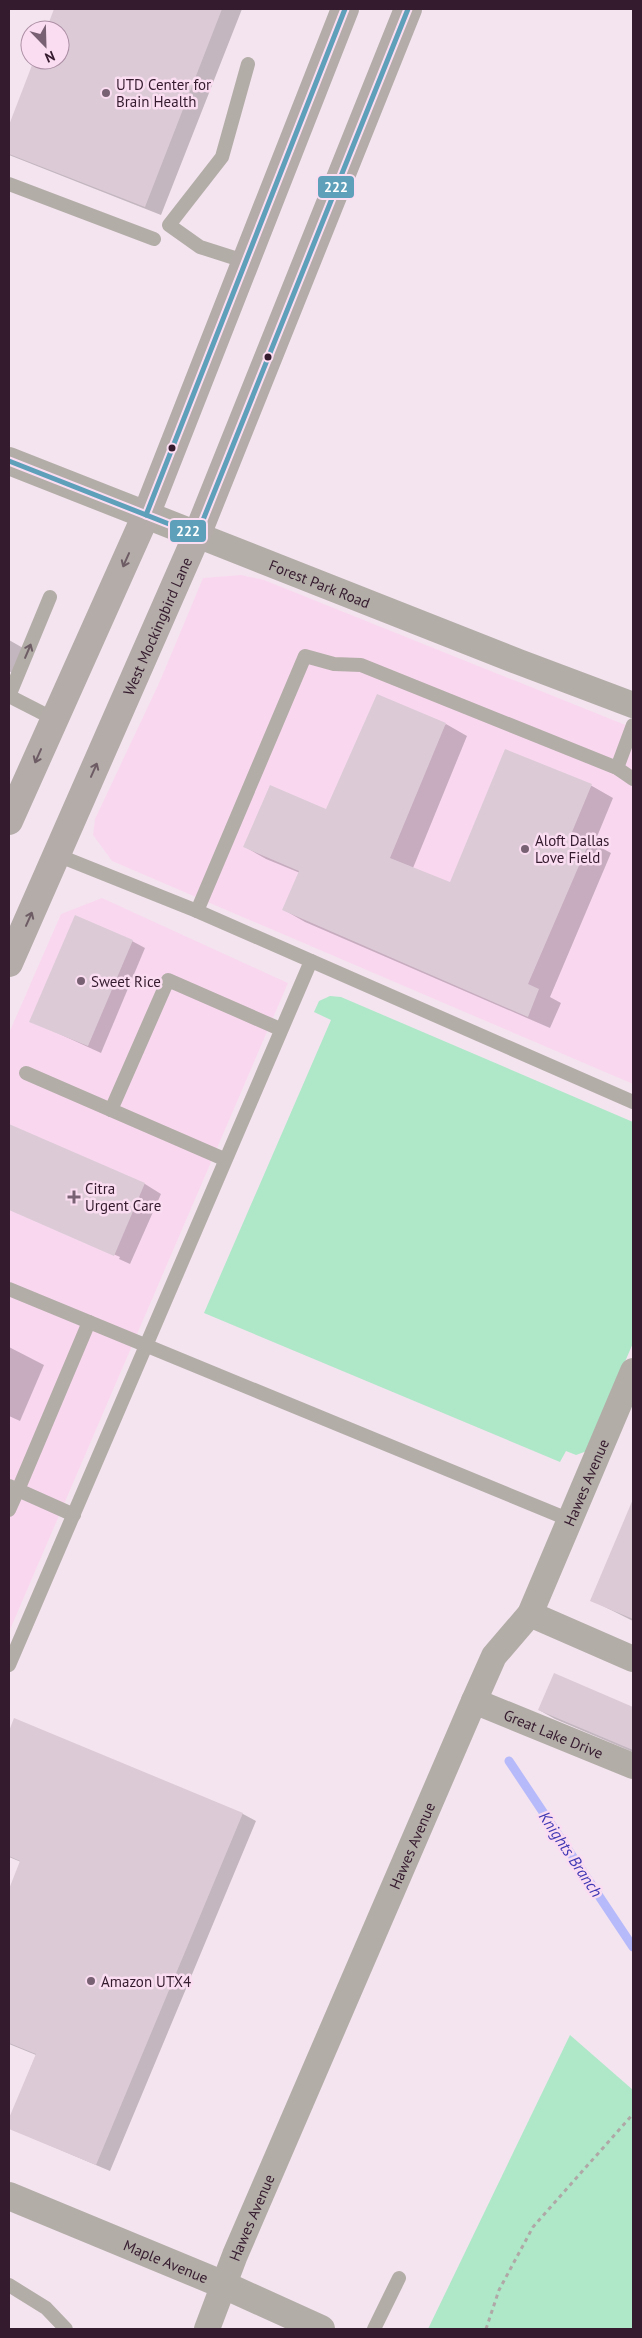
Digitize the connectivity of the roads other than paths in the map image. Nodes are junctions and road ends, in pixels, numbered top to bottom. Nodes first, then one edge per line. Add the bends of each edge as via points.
1 (345, 9) edge
2 (408, 9) edge
3 (248, 64) dead end
4 (9, 184) edge
5 (154, 239) dead end
6 (247, 262) junction
7 (9, 461) edge
8 (146, 515) junction
9 (197, 535) junction
10 (50, 597) dead end
11 (9, 696) edge
12 (633, 705) edge
13 (54, 719) junction
14 (633, 725) edge
15 (617, 768) junction
16 (633, 779) edge
17 (9, 821) edge
18 (57, 855) junction
19 (197, 912) junction
20 (311, 962) junction
21 (9, 964) edge
22 (280, 1029) junction
23 (26, 1072) dead end
24 (633, 1102) edge
25 (111, 1110) junction
26 (224, 1159) junction
27 (9, 1290) edge
28 (89, 1322) junction
29 (146, 1345) junction
30 (633, 1371) edge
31 (13, 1488) edge
32 (9, 1510) edge
33 (74, 1514) junction
34 (570, 1520) junction
35 (530, 1614) junction
36 (633, 1659) edge
37 (9, 1665) edge
38 (474, 1701) junction
39 (633, 1766) edge
40 (9, 2196) edge
41 (399, 2278) dead end
42 (9, 2285) edge
43 (224, 2285) junction
44 (66, 2329) edge
45 (207, 2329) edge
46 (321, 2329) edge
47 (374, 2329) edge

1 - 6 main road
2 - 9 main road, West Mockingbird Lane
3 - 6 lane via 222,157 169,225 200,247
4 - 5 lane
6 - 8 main road
7 - 8 street, Forest Park Road
8 - 9 street, Forest Park Road
8 -> 13 main road
9 - 12 street, Forest Park Road
18 -> 9 main road, West Mockingbird Lane
11 -> 10 lane
11 - 13 lane
13 -> 17 main road
14 - 15 lane
15 - 16 lane
15 - 19 lane via 362,665 334,664 305,656
18 - 19 lane
21 -> 18 main road, West Mockingbird Lane
19 - 20 lane
20 - 22 lane
20 - 24 lane
22 - 25 lane via 168,980
22 - 26 lane
23 - 25 lane
25 - 26 lane
26 - 29 lane
27 - 28 lane
28 - 29 lane
28 - 31 lane
29 - 33 lane
29 - 34 lane
30 - 34 street, Hawes Avenue
31 - 32 lane
31 - 33 lane
33 - 37 lane
34 - 35 street, Hawes Avenue
35 - 36 street
35 - 38 street, Hawes Avenue via 494,1656
38 - 39 street, Great Lake Drive
38 - 43 street, Hawes Avenue
40 - 43 street, Maple Avenue
41 - 47 lane
42 - 44 lane via 46,2308
43 - 45 street, Hawes Avenue
43 - 46 street, Maple Avenue

